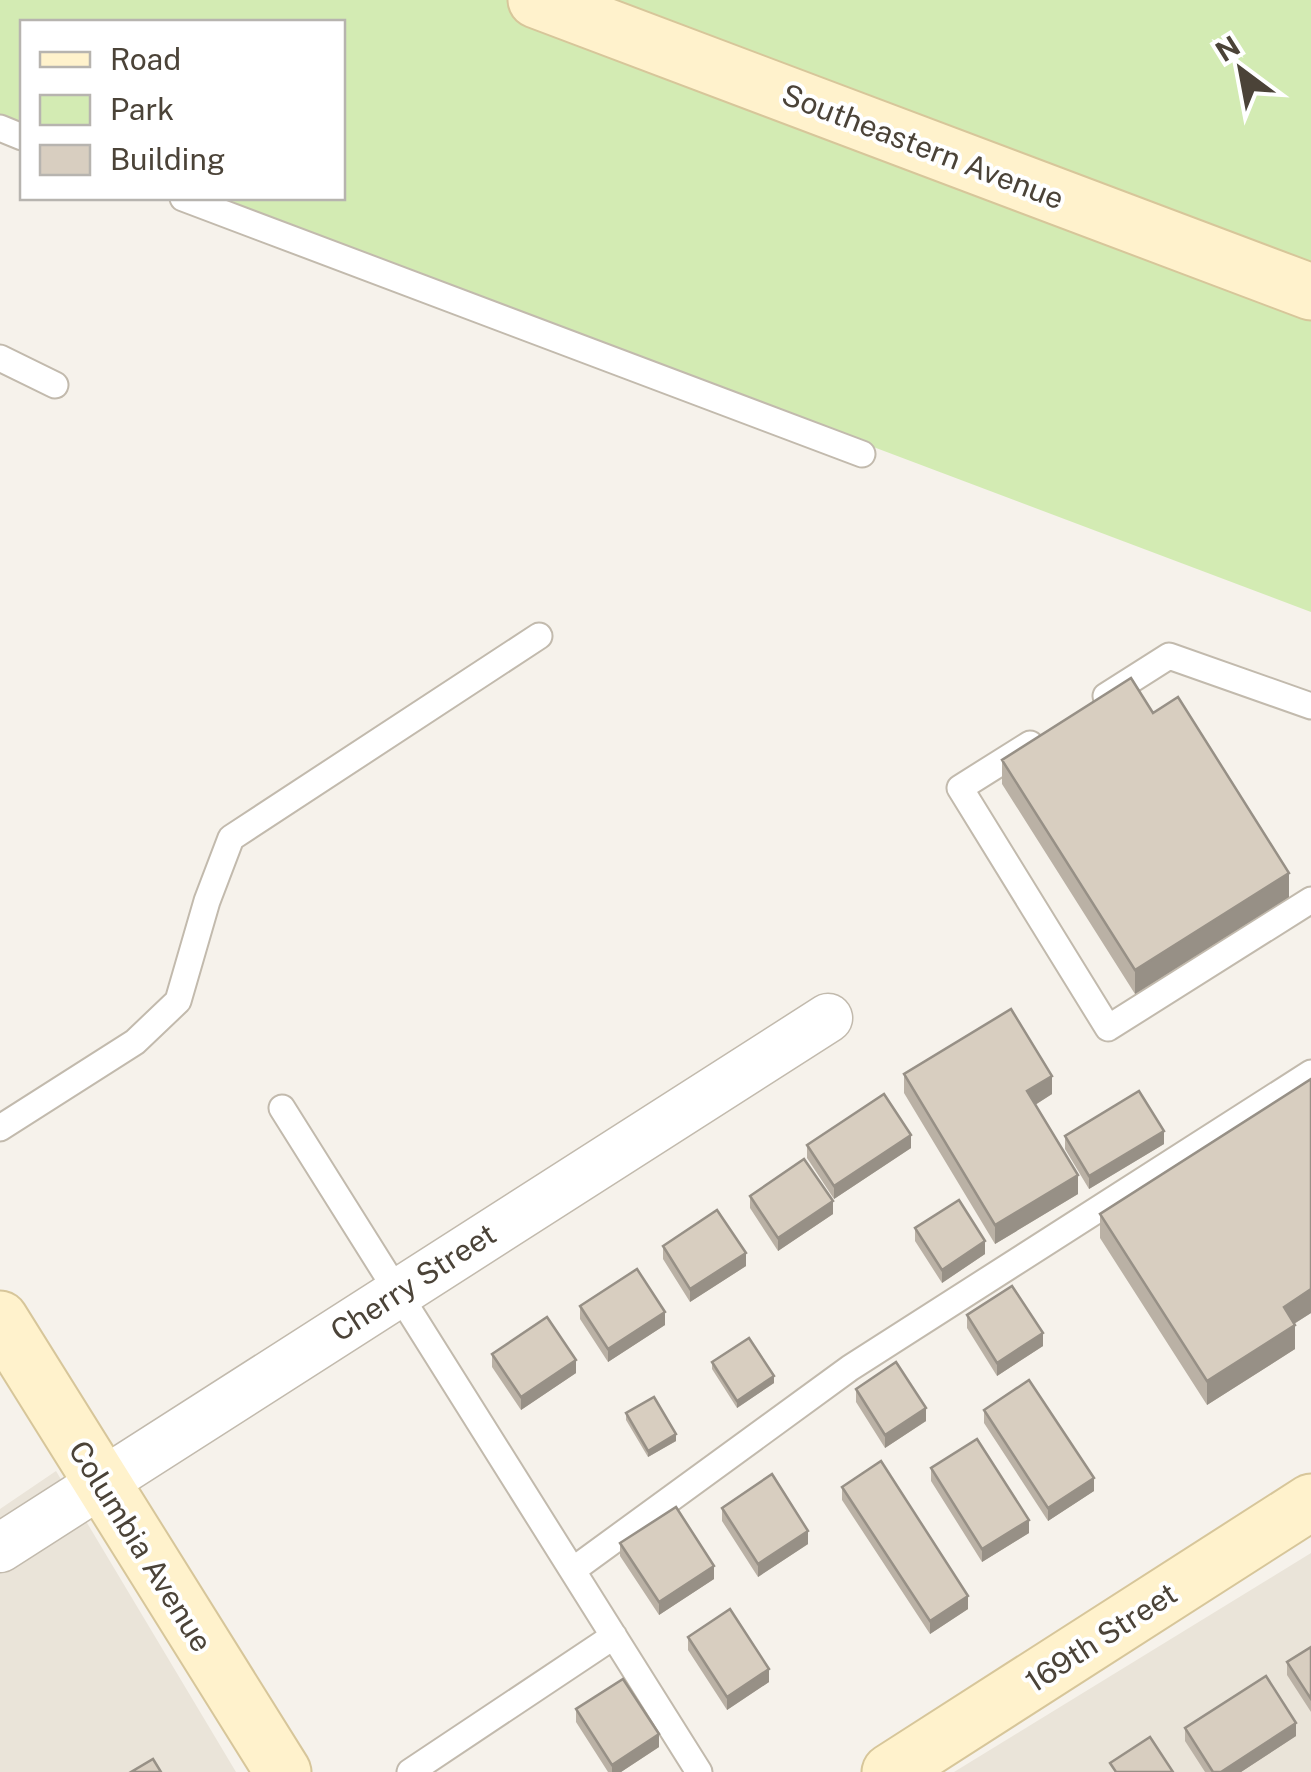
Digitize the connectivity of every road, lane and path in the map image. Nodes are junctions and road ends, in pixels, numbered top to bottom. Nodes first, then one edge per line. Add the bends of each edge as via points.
1 (536, 0) edge
2 (188, 200) edge
3 (1311, 292) edge
4 (0, 358) edge
5 (56, 385) dead end
6 (862, 454) dead end
7 (538, 636) dead end
8 (1311, 706) edge
9 (1089, 707) edge
10 (1056, 727) edge
11 (1311, 900) edge
12 (828, 1018) dead end
13 (1311, 1074) edge
14 (282, 1108) dead end
15 (0, 1128) edge
16 (398, 1292) junction
17 (0, 1319) edge
18 (102, 1482) junction
19 (1311, 1502) edge
20 (0, 1548) edge
21 (573, 1570) junction
22 (614, 1636) junction
23 (283, 1772) edge
24 (410, 1772) edge
25 (699, 1772) edge
26 (890, 1772) edge

1 - 3 street, Southeastern Avenue
2 - 6 lane
4 - 5 lane
7 - 15 lane via 231,838 178,1000 135,1042
8 - 9 lane via 1169,656
10 - 11 lane via 960,788 1108,1028
12 - 16 street, Cherry Street
13 - 21 lane via 850,1368
14 - 16 lane
16 - 18 street, Cherry Street
16 - 21 lane
17 - 18 street, Columbia Avenue
18 - 20 street, Cherry Street
18 - 23 street, Columbia Avenue
19 - 26 street, 169th Street
21 - 22 lane
22 - 24 lane
22 - 25 lane

